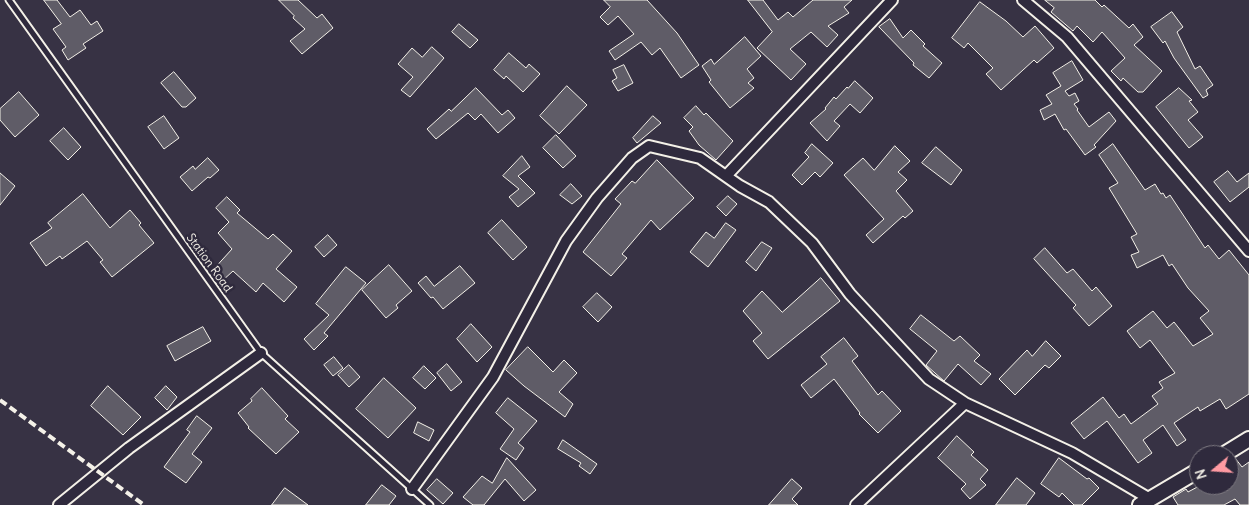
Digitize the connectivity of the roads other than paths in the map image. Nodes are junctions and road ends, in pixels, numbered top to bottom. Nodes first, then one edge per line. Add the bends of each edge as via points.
1 (9, 0) edge
2 (892, 0) edge
3 (1023, 0) edge
4 (726, 176) junction
5 (1249, 251) edge
6 (261, 353) junction
7 (965, 402) junction
8 (1189, 476) edge
9 (412, 490) junction
10 (1145, 502) edge
11 (59, 505) edge
12 (430, 505) edge
13 (856, 505) edge

1 - 6 lane, Station Road
2 - 4 street
3 - 5 street via 1067,37
4 - 7 street via 769,202 812,243 850,294 929,379
4 - 9 street via 700,158 649,146 632,158 566,241 493,377
6 - 9 lane, Station Road
6 - 11 street via 129,448
7 - 10 street via 1072,453
7 - 13 street
8 - 10 street
9 - 12 lane, Station Road

